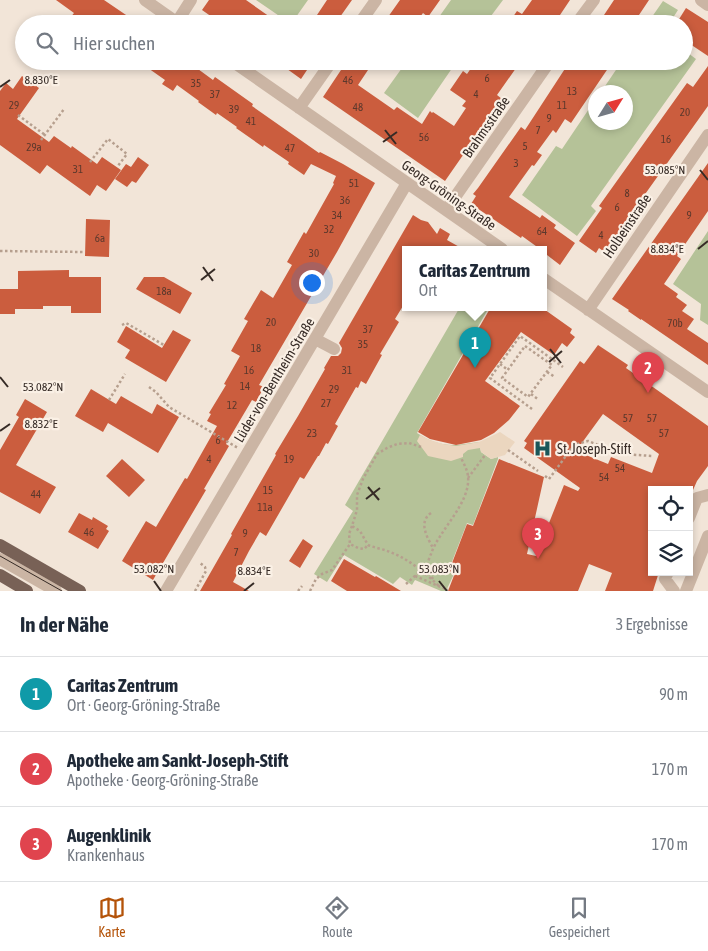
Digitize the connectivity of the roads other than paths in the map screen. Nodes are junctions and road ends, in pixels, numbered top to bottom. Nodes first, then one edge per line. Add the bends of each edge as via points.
1 (145, 0) edge
2 (191, 0) edge
3 (376, 0) edge
4 (594, 0) edge
5 (701, 0) edge
6 (708, 5) edge
7 (167, 15) edge
8 (183, 15) edge
9 (365, 15) edge
10 (583, 15) edge
11 (245, 70) edge
12 (326, 70) edge
13 (544, 70) edge
14 (299, 108) junction
15 (708, 135) edge
16 (407, 183) junction
17 (446, 210) junction
18 (498, 246) edge
19 (547, 281) edge
20 (588, 310) junction
21 (315, 339) junction
22 (334, 349) dead end
23 (708, 392) edge
24 (708, 495) edge
25 (693, 508) edge
26 (708, 536) edge
27 (0, 545) edge
28 (0, 559) edge
29 (0, 576) edge
30 (666, 576) edge
31 (27, 591) edge
32 (56, 591) edge
33 (80, 591) edge
34 (166, 591) edge
35 (674, 591) edge
36 (686, 591) edge

1 - 7 street
2 - 8 street
3 - 9 street
4 - 10 street
5 - 6 street
11 - 14 street, Georg-Gröning-Straße
12 - 14 street
13 - 17 street, Brahmsstraße
14 - 16 street, Georg-Gröning-Straße
15 - 20 street, Holbeinstraße
16 - 17 street, Georg-Gröning-Straße
16 - 21 street, Lüder-von-Bentheim-Straße
17 - 18 street, Georg-Gröning-Straße
19 - 20 street
20 - 23 street
21 - 22 street
21 - 34 street, Lüder-von-Bentheim-Straße
24 - 25 street via 697,498
26 - 36 street
27 - 33 main road
28 - 32 street
29 - 31 main road
30 - 35 street via 665,579

